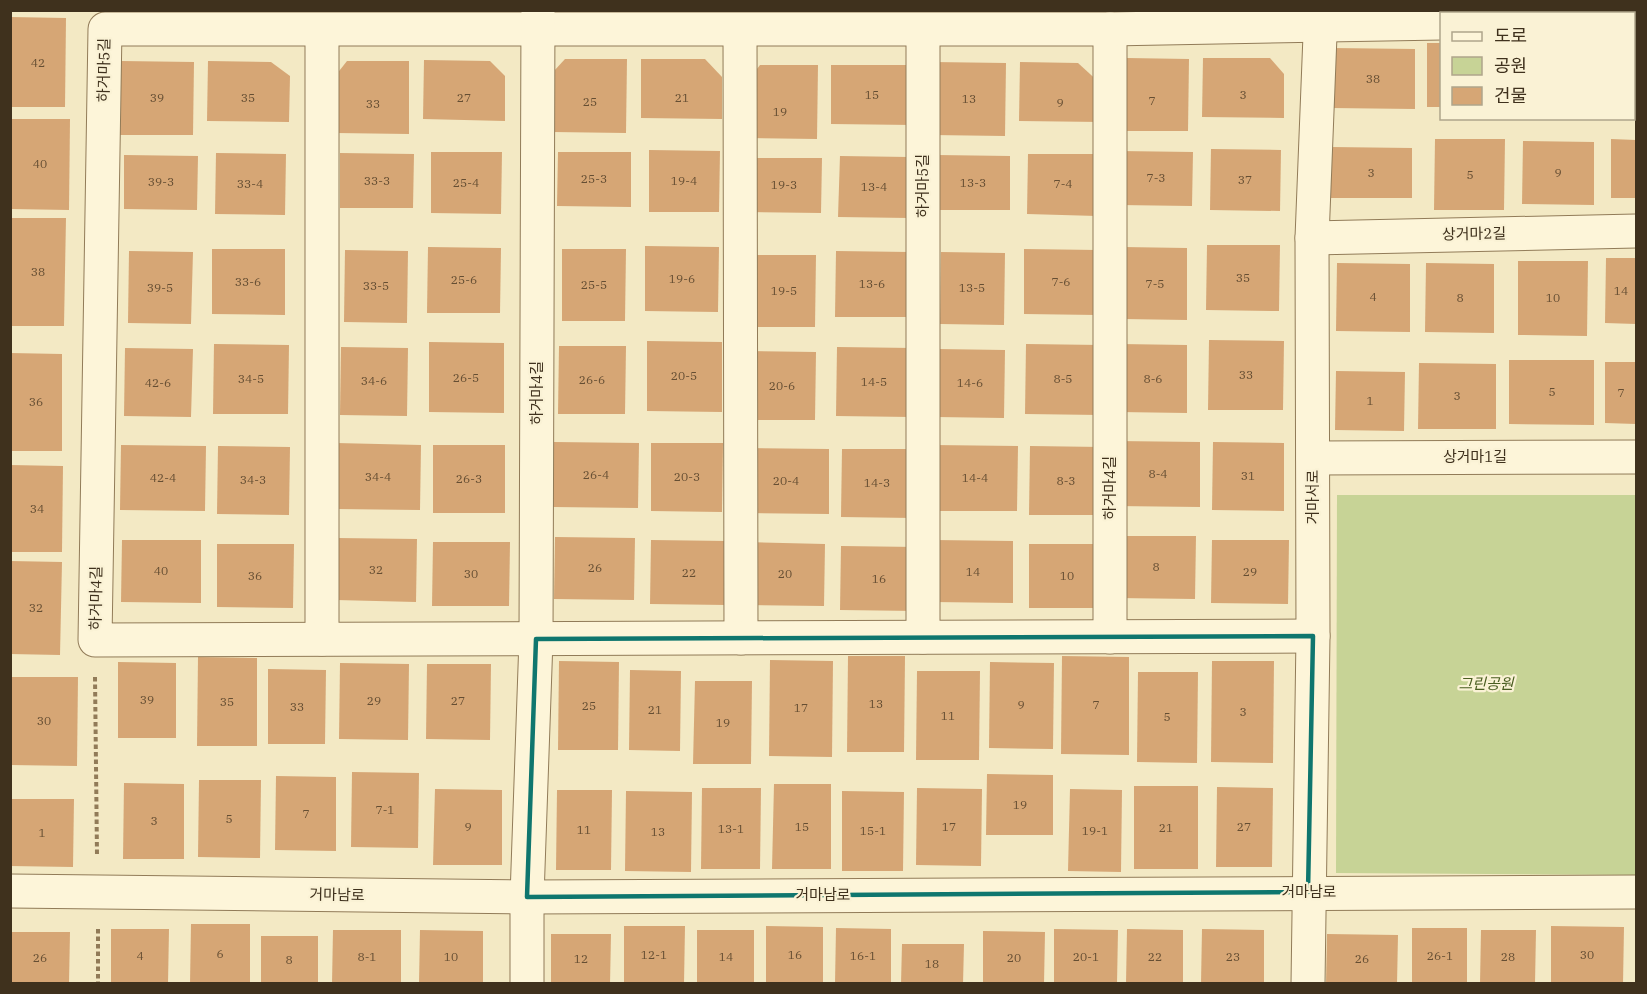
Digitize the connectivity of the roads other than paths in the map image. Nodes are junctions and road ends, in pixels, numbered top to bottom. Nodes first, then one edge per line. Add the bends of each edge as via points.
1 (1321, 17) edge
2 (538, 21) edge
3 (1440, 23) edge
4 (1110, 29) junction
5 (740, 30) junction
6 (923, 30) junction
7 (322, 31) junction
8 (1636, 231) edge
9 (1312, 238) junction
10 (100, 328) joint
11 (1636, 457) edge
12 (1313, 458) junction
13 (1313, 636) junction
14 (923, 637) junction
15 (1110, 637) junction
16 (741, 638) junction
17 (322, 639) junction
18 (536, 639) junction
19 (10, 891) edge
20 (1308, 892) junction
21 (1636, 892) edge
22 (527, 897) junction
23 (527, 984) edge
24 (1308, 984) edge

1 - 3 street, 하거마5길
1 - 4 street, 하거마5길
1 - 9 street, 거마서로
2 - 5 street, 하거마5길
2 - 7 street, 하거마5길
2 - 18 street, 하거마4길
4 - 6 street, 하거마5길
4 - 15 street, 하거마4길
5 - 6 street, 하거마5길
5 - 16 street
6 - 14 street, 하거마5길
7 - 10 street, 하거마5길 via 105,29
7 - 17 street
8 - 9 street, 상거마2길
9 - 12 street, 거마서로
10 - 17 street, 하거마4길 via 95,640
11 - 12 street, 상거마1길
12 - 13 street, 거마서로
13 - 15 street, 하거마4길
13 - 20 street, 거마서로
14 - 15 street, 하거마4길
14 - 16 street, 하거마4길
16 - 18 street, 하거마4길
17 - 18 street, 하거마4길
18 - 22 street, 하거마4길
19 - 22 street, 거마남로
20 - 21 street, 거마남로
20 - 22 street, 거마남로
20 - 24 street, 거마서로
22 - 23 street, 하거마4길

